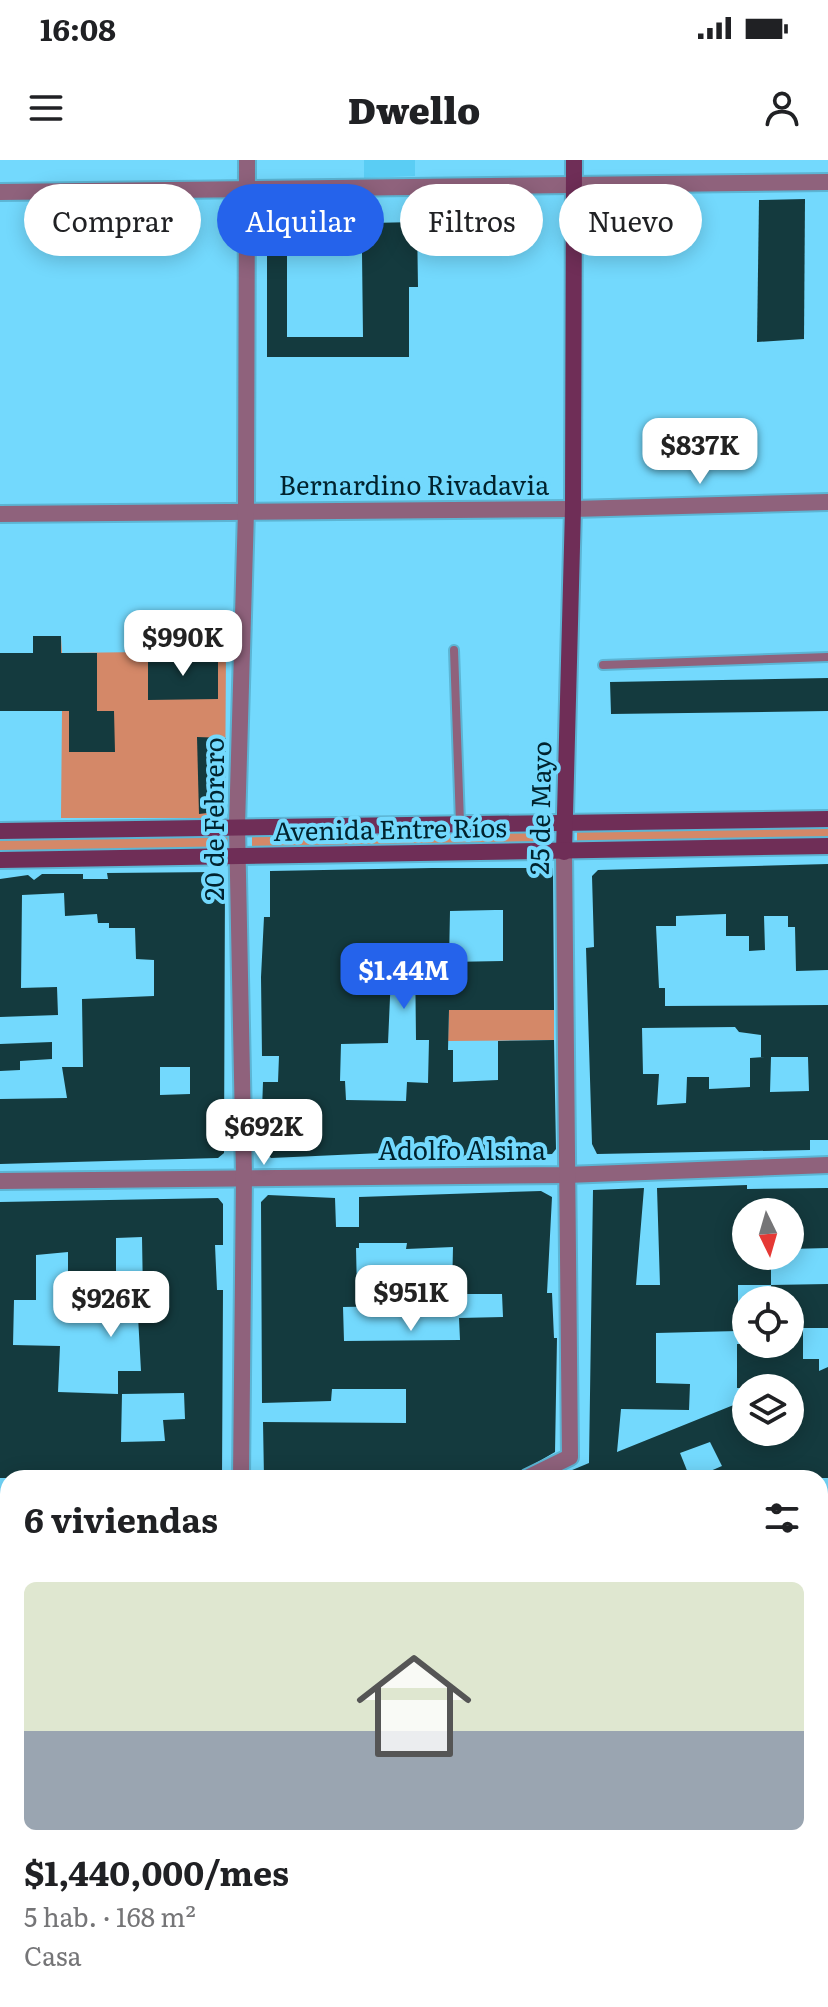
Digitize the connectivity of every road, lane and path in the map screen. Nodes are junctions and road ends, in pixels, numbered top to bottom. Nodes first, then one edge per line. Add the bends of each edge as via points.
1 (247, 160) edge
2 (574, 160) edge
3 (828, 182) edge
4 (248, 184) edge
5 (559, 184) edge
6 (574, 184) joint
7 (384, 186) edge
8 (217, 188) edge
9 (0, 192) edge
10 (248, 256) edge
11 (574, 256) edge
12 (828, 502) edge
13 (573, 509) junction
14 (246, 511) junction
15 (0, 514) edge
16 (454, 650) dead end
17 (828, 657) edge
18 (603, 665) dead end
19 (828, 819) edge
20 (564, 822) junction
21 (460, 823) junction
22 (237, 826) junction
23 (0, 831) edge
24 (828, 846) edge
25 (564, 852) junction
26 (238, 855) junction
27 (0, 860) edge
28 (828, 1165) edge
29 (566, 1175) junction
30 (244, 1176) junction
31 (0, 1181) edge
32 (241, 1470) edge
33 (543, 1470) edge

1 - 4 street, 20 de Febrero
2 - 6 main road, 25 de Mayo
3 - 6 street
5 - 7 street
8 - 9 street
10 - 14 street, 20 de Febrero
11 - 13 main road, 25 de Mayo
12 - 13 street, Bernardino Rivadavia
13 - 14 street, Bernardino Rivadavia
13 - 20 main road, 25 de Mayo
14 - 15 street, Bernardino Rivadavia
14 - 22 street, 20 de Febrero
16 - 21 lane
17 - 18 lane
19 - 20 main road, Avenida Entre Ríos
20 - 21 main road, Avenida Entre Ríos
20 - 25 main road, 25 de Mayo
21 - 22 main road, Avenida Entre Ríos
22 - 23 main road, Avenida Entre Ríos
22 - 26 street, 20 de Febrero
24 - 25 main road, Avenida Entre Ríos
25 - 26 main road, Avenida Entre Ríos
25 - 29 street, 25 de Mayo
26 - 27 main road, Avenida Entre Ríos
26 - 30 street, 20 de Febrero
28 - 29 street, Adolfo Alsina
29 - 30 street, Adolfo Alsina
29 - 33 street, 25 de Mayo via 570,1457
30 - 31 street, Adolfo Alsina
30 - 32 street, 20 de Febrero

